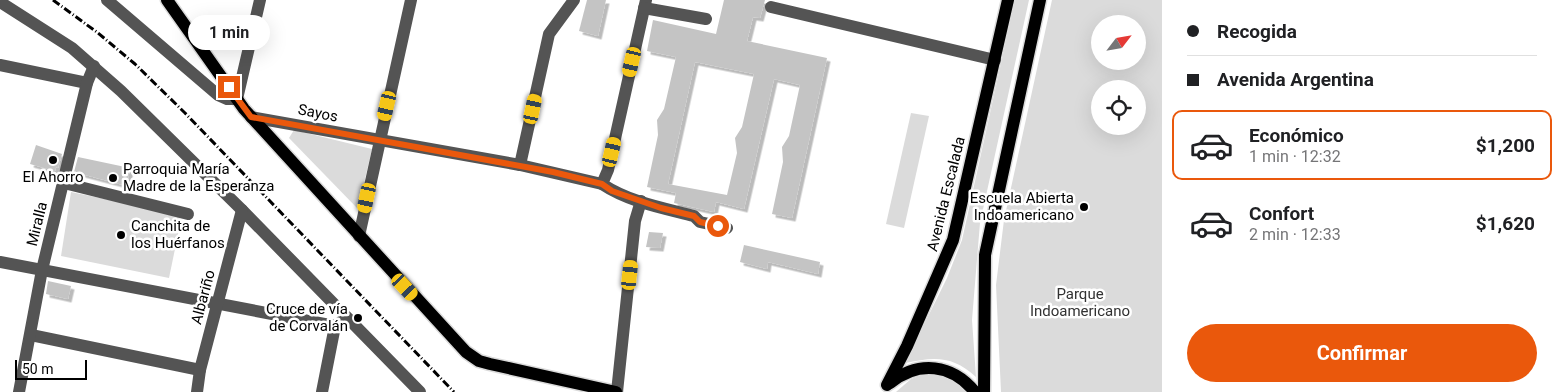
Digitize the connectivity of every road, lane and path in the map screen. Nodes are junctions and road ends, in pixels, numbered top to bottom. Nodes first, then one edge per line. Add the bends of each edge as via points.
1 (107, 0) edge
2 (167, 0) edge
3 (260, 0) edge
4 (410, 0) edge
5 (574, 0) edge
6 (1008, 0) edge
7 (1040, 0) edge
8 (0, 2) edge
9 (645, 4) edge
10 (770, 6) dead end
11 (706, 19) dead end
12 (996, 60) junction
13 (0, 65) edge
14 (94, 66) junction
15 (87, 83) junction
16 (236, 99) junction
17 (251, 117) junction
18 (379, 141) junction
19 (520, 165) junction
20 (64, 183) junction
21 (602, 184) junction
22 (640, 201) junction
23 (242, 210) junction
24 (188, 214) dead end
25 (727, 228) dead end
26 (359, 236) junction
27 (0, 262) edge
28 (42, 270) junction
29 (218, 305) junction
30 (349, 318) junction
31 (335, 326) junction
32 (31, 335) junction
33 (200, 370) junction
34 (585, 388) edge
35 (884, 390) edge
36 (18, 392) edge
37 (197, 392) edge
38 (322, 392) edge
39 (420, 392) edge
40 (616, 392) edge
41 (975, 392) edge
42 (984, 392) edge

1 - 16 street via 218,95
2 - 16 main road
3 - 16 street
4 - 18 street
5 - 19 street via 549,34
6 - 12 main road, Avenida Escalada
7 - 42 main road via 985,255
8 - 14 street
9 - 11 street
9 - 21 street via 608,170
10 - 12 street
12 - 35 main road, Avenida Escalada via 950,250
13 - 15 street
14 - 15 street, Miralla
14 - 23 street
15 - 20 street, Miralla
16 - 17 main road
17 - 18 street, Sayos
17 - 26 main road
18 - 19 street, Sayos
18 - 26 street
19 - 21 street, Sayos
20 - 24 street
20 - 28 street, Miralla
21 - 22 street, Sayos
22 - 25 street, Sayos
22 - 40 street
23 - 29 street, Albariño
23 - 30 street
26 - 34 main road via 466,352 479,361
27 - 28 street
28 - 29 street
28 - 32 street, Miralla
29 - 31 street
29 - 33 street, Albariño
30 - 31 street
30 - 39 street
31 - 38 street
32 - 33 street
32 - 36 street, Miralla
33 - 37 street, Albariño
34 - 40 main road
35 - 41 main road via 901,374 917,368 934,367 966,381

